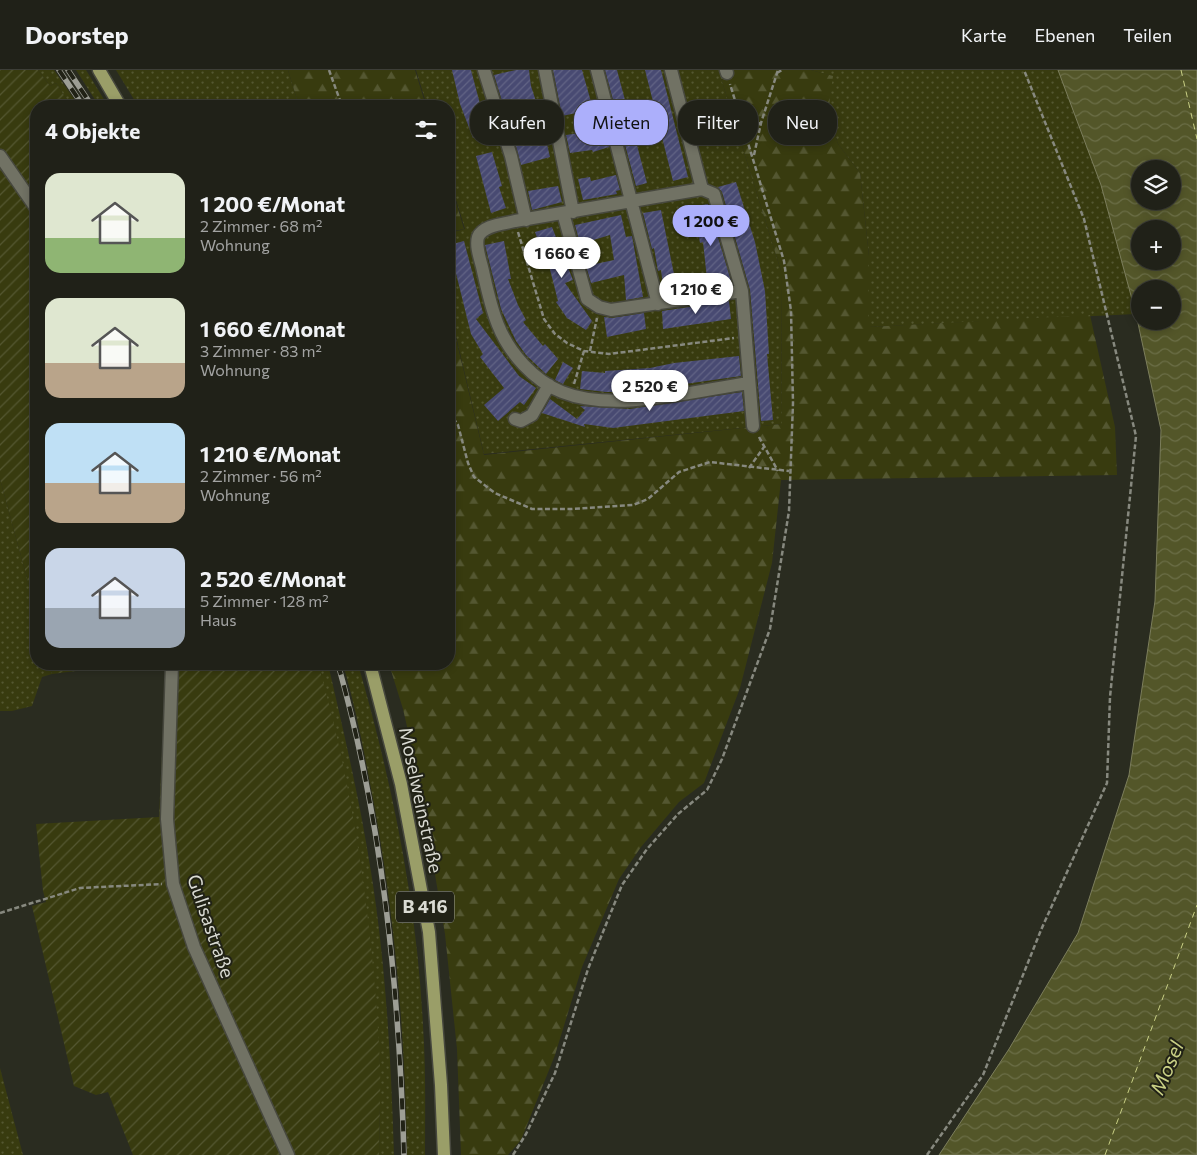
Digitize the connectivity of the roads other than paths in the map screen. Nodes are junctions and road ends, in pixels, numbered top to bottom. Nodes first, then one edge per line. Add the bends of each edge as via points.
1 (99, 70) edge
2 (484, 70) edge
3 (544, 70) edge
4 (597, 70) edge
5 (671, 70) edge
6 (116, 100) edge
7 (0, 156) edge
8 (702, 189) junction
9 (30, 199) edge
10 (632, 201) junction
11 (568, 212) junction
12 (526, 220) junction
13 (742, 291) junction
14 (658, 304) junction
15 (749, 383) junction
16 (549, 385) junction
17 (515, 419) dead end
18 (753, 426) road end
19 (172, 670) edge
20 (372, 670) edge
21 (288, 1155) edge
22 (444, 1155) edge

1 - 6 main road
2 - 12 street via 511,156
3 - 11 street
4 - 10 street
5 - 8 street
7 - 9 street
8 - 10 street
8 - 13 street via 714,194
10 - 11 street
10 - 14 street
11 - 12 street
11 - 14 street via 587,298 599,307 611,310
12 - 16 street via 484,229 478,237 478,248 498,326 513,352 537,378
13 - 14 street
13 - 15 street
15 - 16 street via 620,402 591,401
15 - 18 street
16 - 17 street via 532,415 521,421
19 - 21 street, Gulisastraße via 167,819 173,884 198,956
20 - 22 main road, Moselweinstraße / B 416 via 401,784 430,932

